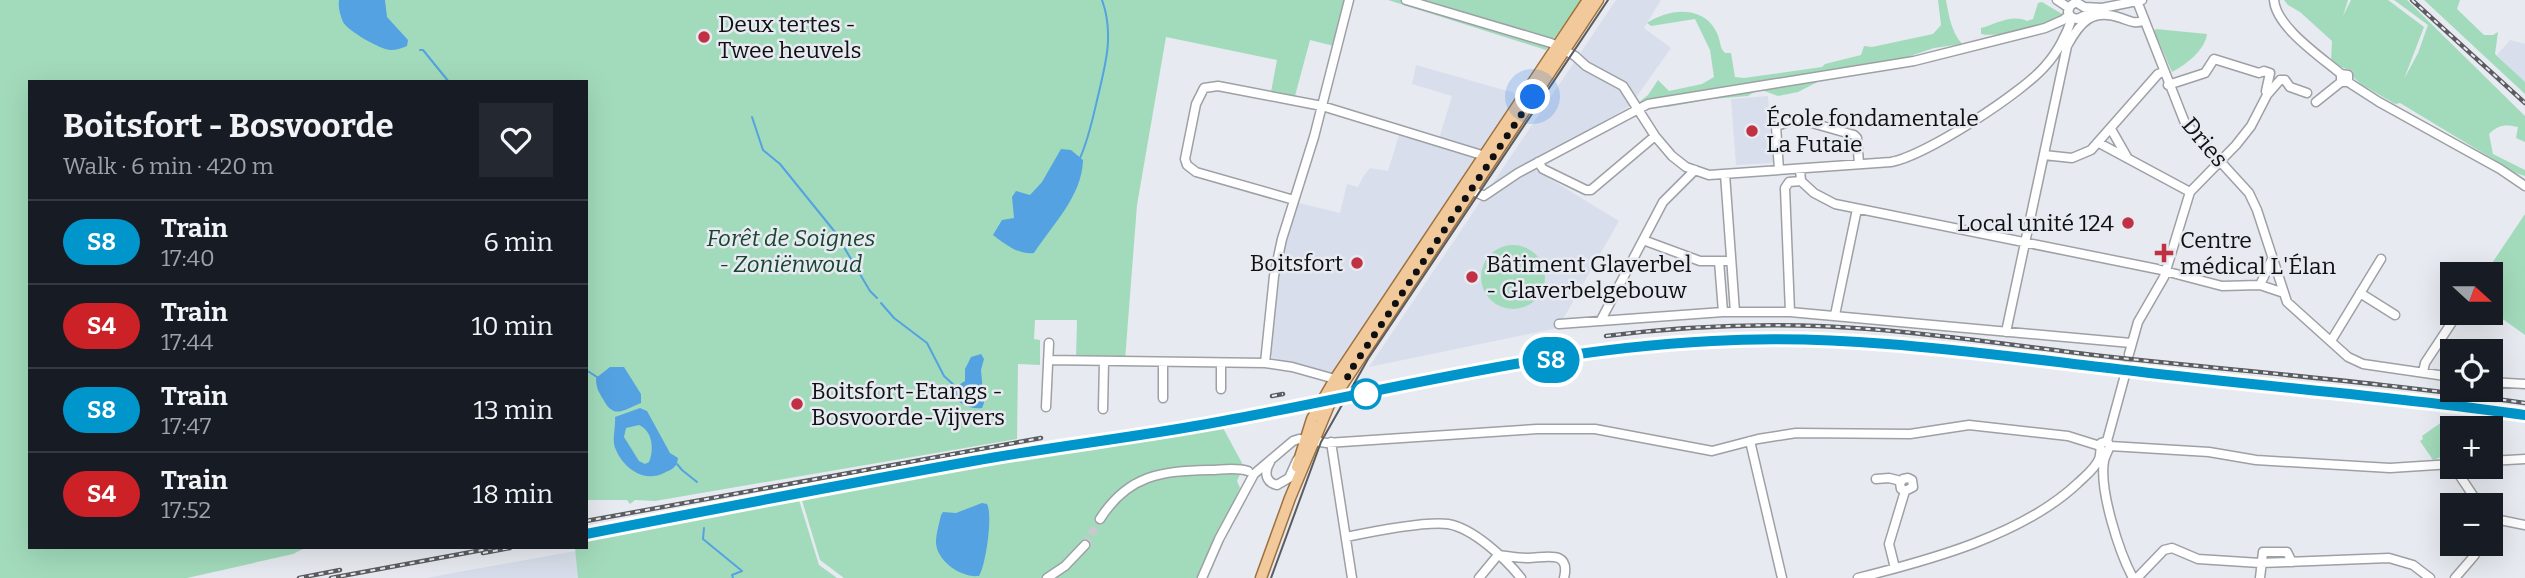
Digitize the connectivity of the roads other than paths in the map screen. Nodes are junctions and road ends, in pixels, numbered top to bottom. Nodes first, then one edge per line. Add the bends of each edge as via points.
1 (1349, 0) edge
2 (1406, 0) edge
3 (1588, 0) edge
4 (1598, 0) edge
5 (2057, 0) edge
6 (2274, 0) edge
7 (2139, 1) edge
8 (2077, 9) edge
9 (2143, 21) junction
10 (1561, 48) junction
11 (2046, 66) junction
12 (2163, 72) junction
13 (2062, 75) junction
14 (2343, 79) junction
15 (2168, 85) junction
16 (2307, 93) dead end
17 (2267, 94) junction
18 (2316, 102) dead end
19 (1322, 106) junction
20 (1637, 110) junction
21 (2111, 129) junction
22 (1655, 136) junction
23 (2099, 143) junction
24 (2044, 155) junction
25 (1485, 156) junction
26 (2128, 159) junction
27 (2221, 161) junction
28 (1538, 162) junction
29 (1859, 164) junction
30 (1800, 169) junction
31 (1695, 170) junction
32 (1779, 170) junction
33 (1725, 174) junction
34 (1801, 181) junction
35 (2525, 186) edge
36 (1471, 190) junction
37 (2190, 191) junction
38 (1294, 200) junction
39 (1857, 209) junction
40 (1643, 240) junction
41 (2025, 242) junction
42 (2272, 259) junction
43 (2381, 259) dead end
44 (1719, 261) junction
45 (1731, 261) junction
46 (2165, 271) junction
47 (2260, 285) junction
48 (2284, 293) junction
49 (2360, 293) junction
50 (1723, 312) junction
51 (1735, 312) junction
52 (1790, 312) junction
53 (1835, 315) junction
54 (2395, 315) dead end
55 (1601, 320) junction
56 (1559, 324) dead end
57 (2449, 326) edge
58 (2006, 332) junction
59 (2331, 341) junction
60 (1049, 343) dead end
61 (2131, 343) junction
62 (2129, 355) tunnel mouth
63 (1048, 360) junction
64 (1104, 361) junction
65 (1163, 362) junction
66 (1221, 363) junction
67 (1265, 363) junction
68 (2423, 372) junction
69 (2125, 375) tunnel mouth
70 (2440, 375) edge
71 (1335, 379) junction
72 (2503, 383) edge
73 (2525, 384) edge
74 (1221, 389) dead end
75 (1163, 398) dead end
76 (1046, 407) dead end
77 (1104, 409) dead end
78 (1309, 440) junction
79 (1750, 441) junction
80 (1331, 442) junction
81 (2106, 444) junction
82 (1300, 454) junction
83 (2525, 459) edge
84 (2503, 460) edge
85 (1270, 462) junction
86 (2440, 465) edge
87 (2093, 468) junction
88 (1251, 472) junction
89 (1266, 474) junction
90 (2104, 474) junction
91 (1876, 479) dead end
92 (1290, 498) junction
93 (1100, 519) tunnel mouth
94 (2503, 521) edge
95 (2525, 525) edge
96 (1346, 537) junction
97 (1086, 545) tunnel mouth
98 (1498, 555) junction
99 (2474, 556) edge
100 (2260, 563) junction
101 (1894, 564) dead end
102 (1047, 578) edge
103 (1202, 578) edge
104 (1261, 578) edge
105 (1352, 578) edge
106 (1479, 578) edge
107 (1521, 578) edge
108 (1564, 578) edge
109 (1782, 578) edge
110 (1858, 578) edge
111 (2135, 578) edge
112 (2260, 578) edge
113 (2430, 578) edge
114 (2455, 578) edge

1 - 19 street
2 - 10 street
3 - 10 main road
4 - 10 main road
5 - 8 street
6 - 14 street via 2286,26
7 - 8 street
7 - 9 street, Dries
8 - 9 street via 2134,23
8 - 11 street
8 - 13 street via 2077,29 2067,46
8 - 20 street via 2045,28 1914,61 1648,104
9 - 12 street, Dries
10 - 20 street via 1623,86
10 - 25 main road
10 - 36 main road
11 - 13 street
11 - 29 street via 2002,101 1927,149 1900,160
12 - 15 street, Dries
12 - 21 street
13 - 24 street
14 - 18 street
14 - 35 street
15 - 17 street via 2204,73 2214,59 2270,73
15 - 27 street, Dries via 2185,123
16 - 17 street via 2280,80
17 - 27 street via 2252,126
19 - 25 street
19 - 38 street
19 - 38 street via 1218,86 1204,88 1199,97 1185,159 1191,170
20 - 22 street
20 - 28 street
21 - 23 street
21 - 26 street
22 - 28 street via 1591,190 1543,169
22 - 31 street via 1672,156
23 - 24 street via 2072,158
23 - 26 street
24 - 41 street
25 - 71 main road
26 - 37 street
27 - 37 street
27 - 42 street, Dries via 2249,193
28 - 36 street via 1485,196
29 - 30 street
29 - 32 street via 1854,135 1794,119 1776,126
30 - 32 street
30 - 34 street
31 - 33 street
31 - 40 street via 1663,202
32 - 33 street
33 - 45 street
34 - 39 street via 1826,200
34 - 52 street via 1786,188
36 - 78 main road
37 - 46 street
38 - 67 street via 1274,276
39 - 41 street
39 - 53 street
40 - 44 street via 1700,261
40 - 55 street
41 - 46 street
41 - 58 street
42 - 47 street
42 - 48 street, Dries
43 - 49 street
44 - 45 street
44 - 50 street
45 - 51 street
46 - 47 street via 2222,286
46 - 61 street
47 - 48 street
48 - 59 street, Dries via 2287,302
49 - 54 street
49 - 59 street
50 - 51 street
50 - 55 street
51 - 52 street
52 - 53 street
53 - 58 street
55 - 56 street
57 - 68 street
58 - 61 street
59 - 68 street, Dries via 2362,364
60 - 63 street
61 - 62 street
63 - 64 street
63 - 76 street
64 - 65 street
64 - 77 street
65 - 66 street
65 - 75 street
66 - 67 street
66 - 74 street
67 - 71 street
68 - 70 street, Dries
69 - 81 street
71 - 78 main road via 1316,411
72 - 73 street
78 - 80 street
78 - 82 main road
78 - 85 street via 1293,441
78 - 92 main road
79 - 80 street via 1712,451 1595,429 1537,429
79 - 81 street via 1796,433 1910,434 1969,425
79 - 109 street
80 - 96 street
81 - 86 street via 2256,460
81 - 87 street
81 - 90 street
82 - 89 street via 1284,483 1273,484
82 - 92 main road
83 - 84 street
85 - 88 street
85 - 89 street
87 - 90 street
87 - 110 street via 2056,502 2018,523 1950,552
88 - 89 street
88 - 93 street via 1152,475 1121,493
88 - 103 street
90 - 111 street via 2120,550
91 - 101 street via 1908,478 1913,483 1911,490 1905,491 1889,544
92 - 104 main road
94 - 95 street
96 - 98 street via 1445,524 1476,536
96 - 105 street
97 - 102 street
98 - 106 street
98 - 107 street
98 - 108 street via 1556,557 1563,561
99 - 114 street
100 - 111 street via 2198,559 2170,548
100 - 112 street
100 - 113 street via 2266,551 2287,552 2292,562 2389,558 2413,565

